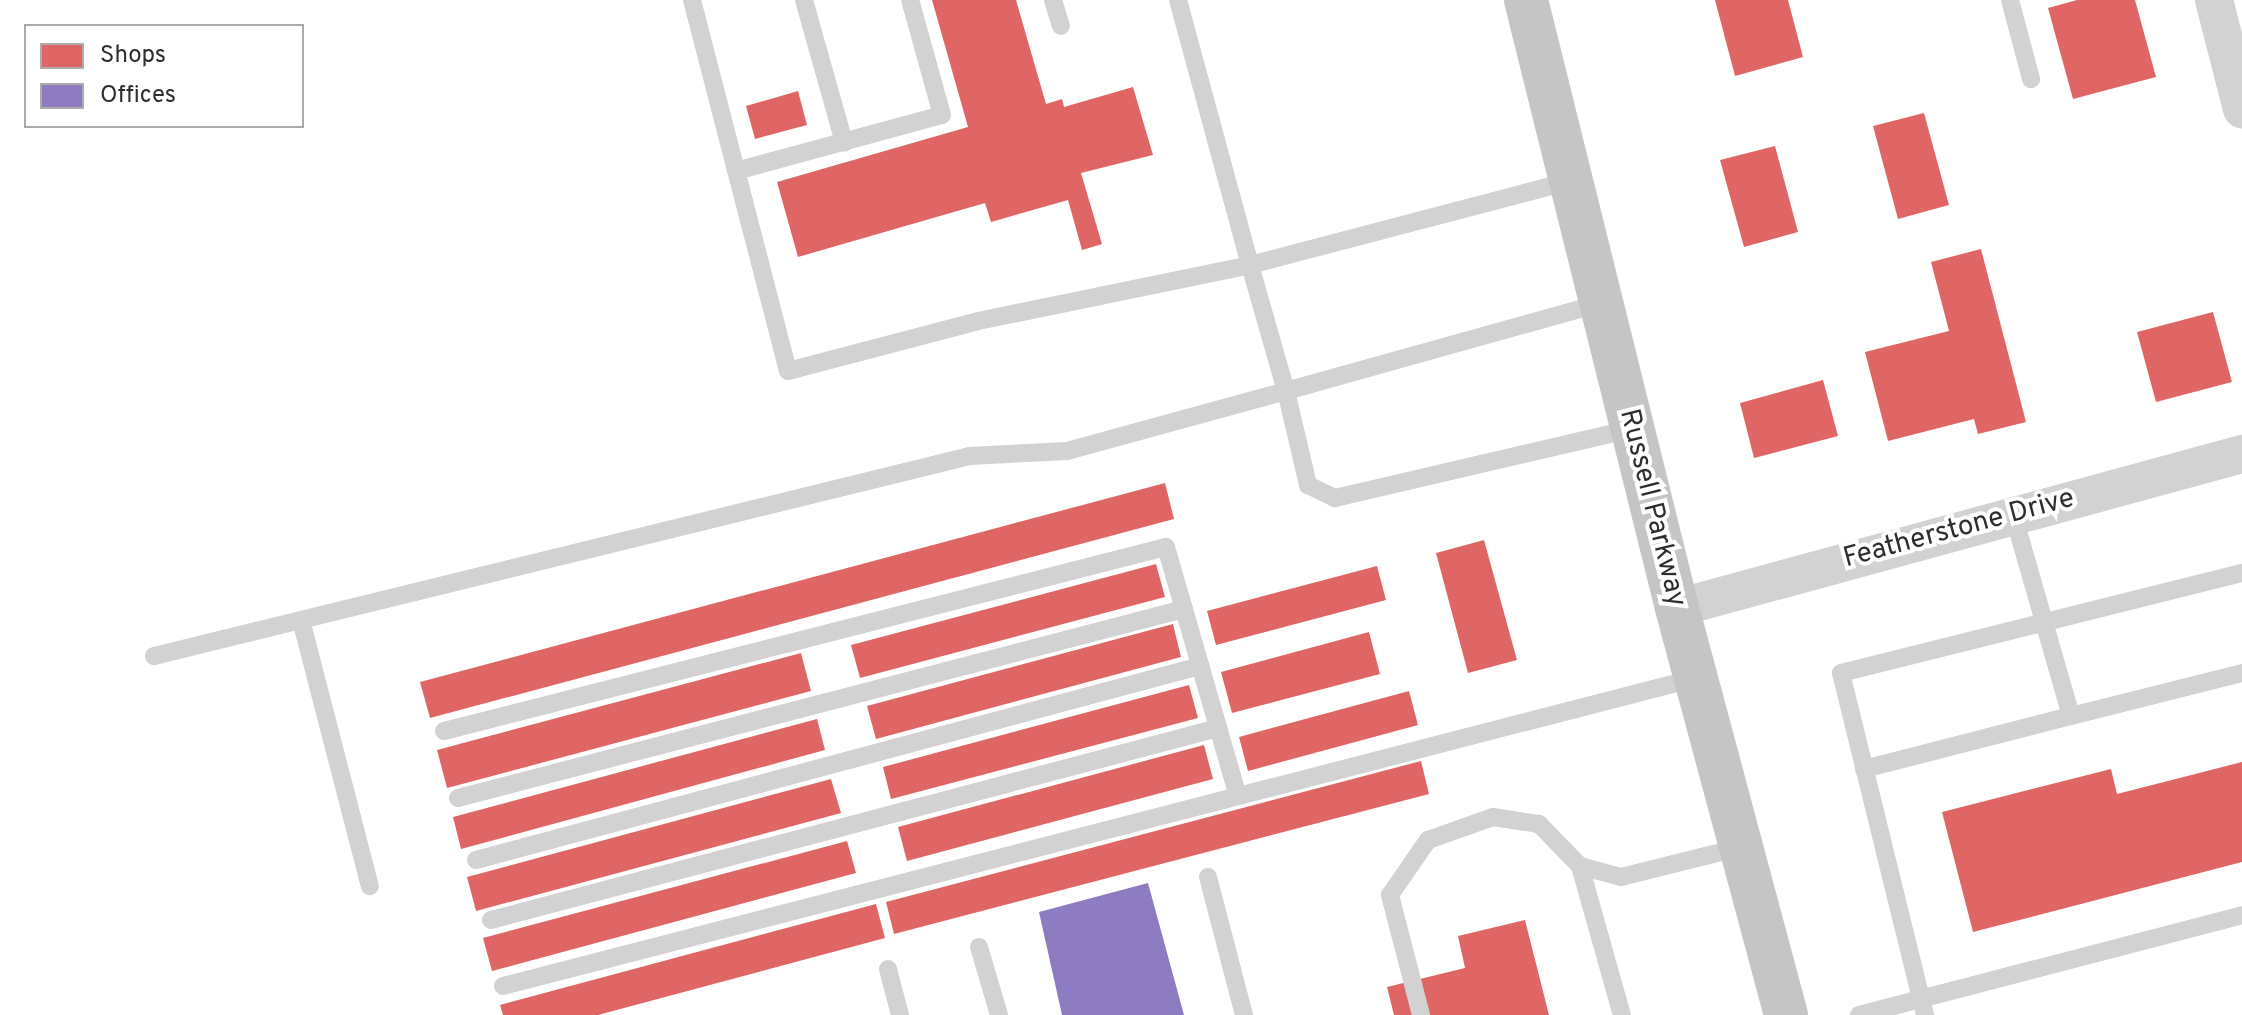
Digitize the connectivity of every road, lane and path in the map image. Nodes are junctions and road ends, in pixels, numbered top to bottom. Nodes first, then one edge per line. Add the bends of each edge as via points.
1 (692, 0) edge
2 (804, 0) edge
3 (910, 0) edge
4 (1053, 0) edge
5 (1178, 0) edge
6 (1526, 0) edge
7 (2010, 0) edge
8 (2214, 0) edge
9 (1061, 26) dead end
10 (2031, 79) dead end
11 (2242, 109) edge
12 (844, 142) junction
13 (736, 171) junction
14 (1571, 181) junction
15 (1250, 265) junction
16 (1601, 303) junction
17 (1286, 391) junction
18 (1632, 429) junction
19 (2242, 454) edge
20 (2013, 514) junction
21 (2242, 573) edge
22 (1677, 608) junction
23 (1184, 609) junction
24 (301, 620) junction
25 (2044, 622) junction
26 (154, 656) dead end
27 (1200, 666) junction
28 (2242, 673) edge
29 (1696, 678) junction
30 (2071, 716) junction
31 (1218, 728) junction
32 (444, 731) dead end
33 (1864, 769) junction
34 (1238, 796) junction
35 (458, 798) dead end
36 (1741, 847) junction
37 (476, 860) dead end
38 (1580, 866) junction
39 (1208, 877) dead end
40 (370, 886) dead end
41 (2242, 915) edge
42 (491, 920) dead end
43 (979, 947) dead end
44 (888, 969) dead end
45 (503, 986) dead end
46 (1922, 1007) edge
47 (900, 1015) edge
48 (999, 1015) edge
49 (1244, 1015) edge
50 (1421, 1015) edge
51 (1622, 1015) edge
52 (1786, 1015) edge
53 (1859, 1015) edge

1 - 13 lane
2 - 12 lane
3 - 12 lane via 942,115
4 - 9 lane
5 - 15 lane
6 - 14 main road, Russell Parkway
7 - 10 lane
8 - 11 street
12 - 13 lane
13 - 15 lane via 788,371 978,321
14 - 15 lane
14 - 16 main road, Russell Parkway
15 - 17 lane
16 - 17 lane
16 - 18 main road, Russell Parkway
17 - 18 lane via 1308,485 1335,498
17 - 24 lane via 1067,451 970,456
18 - 22 main road, Russell Parkway
19 - 20 street, Featherstone Drive
20 - 22 street, Featherstone Drive
20 - 25 lane
21 - 25 lane
22 - 29 main road, Russell Parkway
23 - 27 lane
23 - 32 lane via 1166,547
23 - 35 lane
24 - 26 lane
24 - 40 lane
25 - 30 lane
25 - 33 lane via 1841,673
27 - 31 lane
27 - 37 lane
28 - 30 lane
29 - 34 lane
29 - 36 main road, Russell Parkway
30 - 33 lane
31 - 34 lane
31 - 42 lane
33 - 46 lane
34 - 45 lane
36 - 38 lane via 1621,877
36 - 52 main road, Russell Parkway
38 - 50 lane via 1539,824 1493,817 1428,840 1390,895
38 - 51 lane
39 - 49 lane
41 - 46 lane
43 - 48 lane
44 - 47 lane
46 - 53 lane

